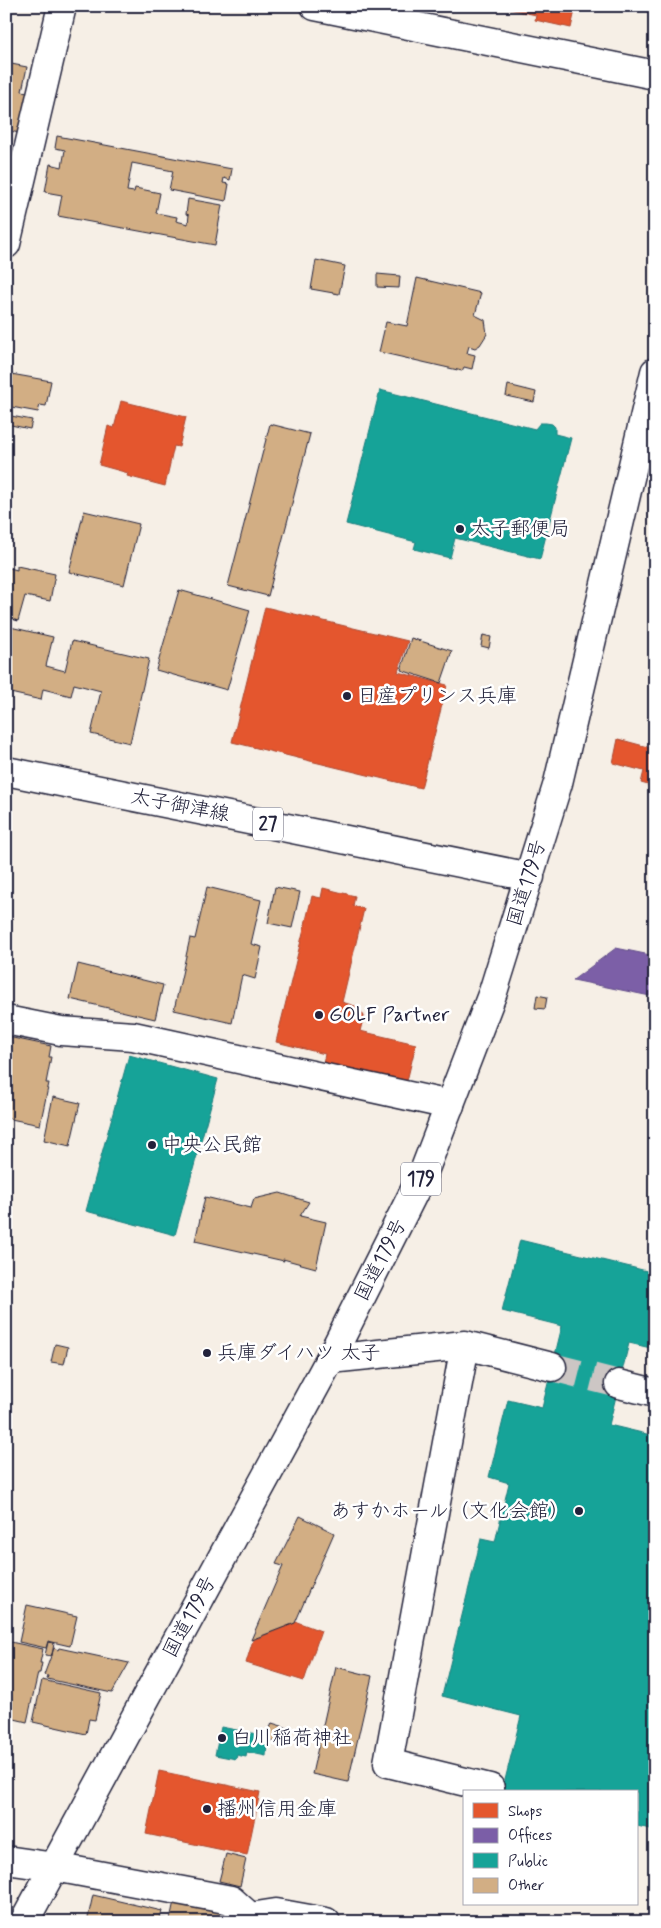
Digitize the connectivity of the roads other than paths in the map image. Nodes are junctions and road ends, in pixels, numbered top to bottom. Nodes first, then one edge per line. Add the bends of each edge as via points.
1 (62, 6) edge
2 (315, 6) edge
3 (655, 75) edge
4 (6, 244) edge
5 (655, 372) edge
6 (6, 771) edge
7 (530, 877) junction
8 (6, 1020) edge
9 (450, 1104) junction
10 (465, 1345) junction
11 (330, 1359) junction
12 (552, 1367) tunnel mouth
13 (619, 1384) tunnel mouth
14 (655, 1393) edge
15 (490, 1790) edge
16 (6, 1860) edge
17 (55, 1867) junction
18 (249, 1919) edge
19 (24, 1922) edge
20 (326, 1922) edge

1 - 4 main road
2 - 3 main road
5 - 7 main road, 国道179号 / 179 via 560,773
6 - 7 main road, 太子御津線 / 27
7 - 9 main road, 国道179号 / 179 via 493,992
8 - 9 main road via 61,1031 133,1036
9 - 11 main road, 国道179号 / 179 via 423,1174
10 - 11 main road
10 - 12 main road
10 - 15 main road via 388,1763
11 - 17 main road, 国道179号 / 179
13 - 14 main road
16 - 17 main road
17 - 18 main road via 231,1900
17 - 19 main road, 国道179号 / 179
18 - 20 main road via 276,1913

